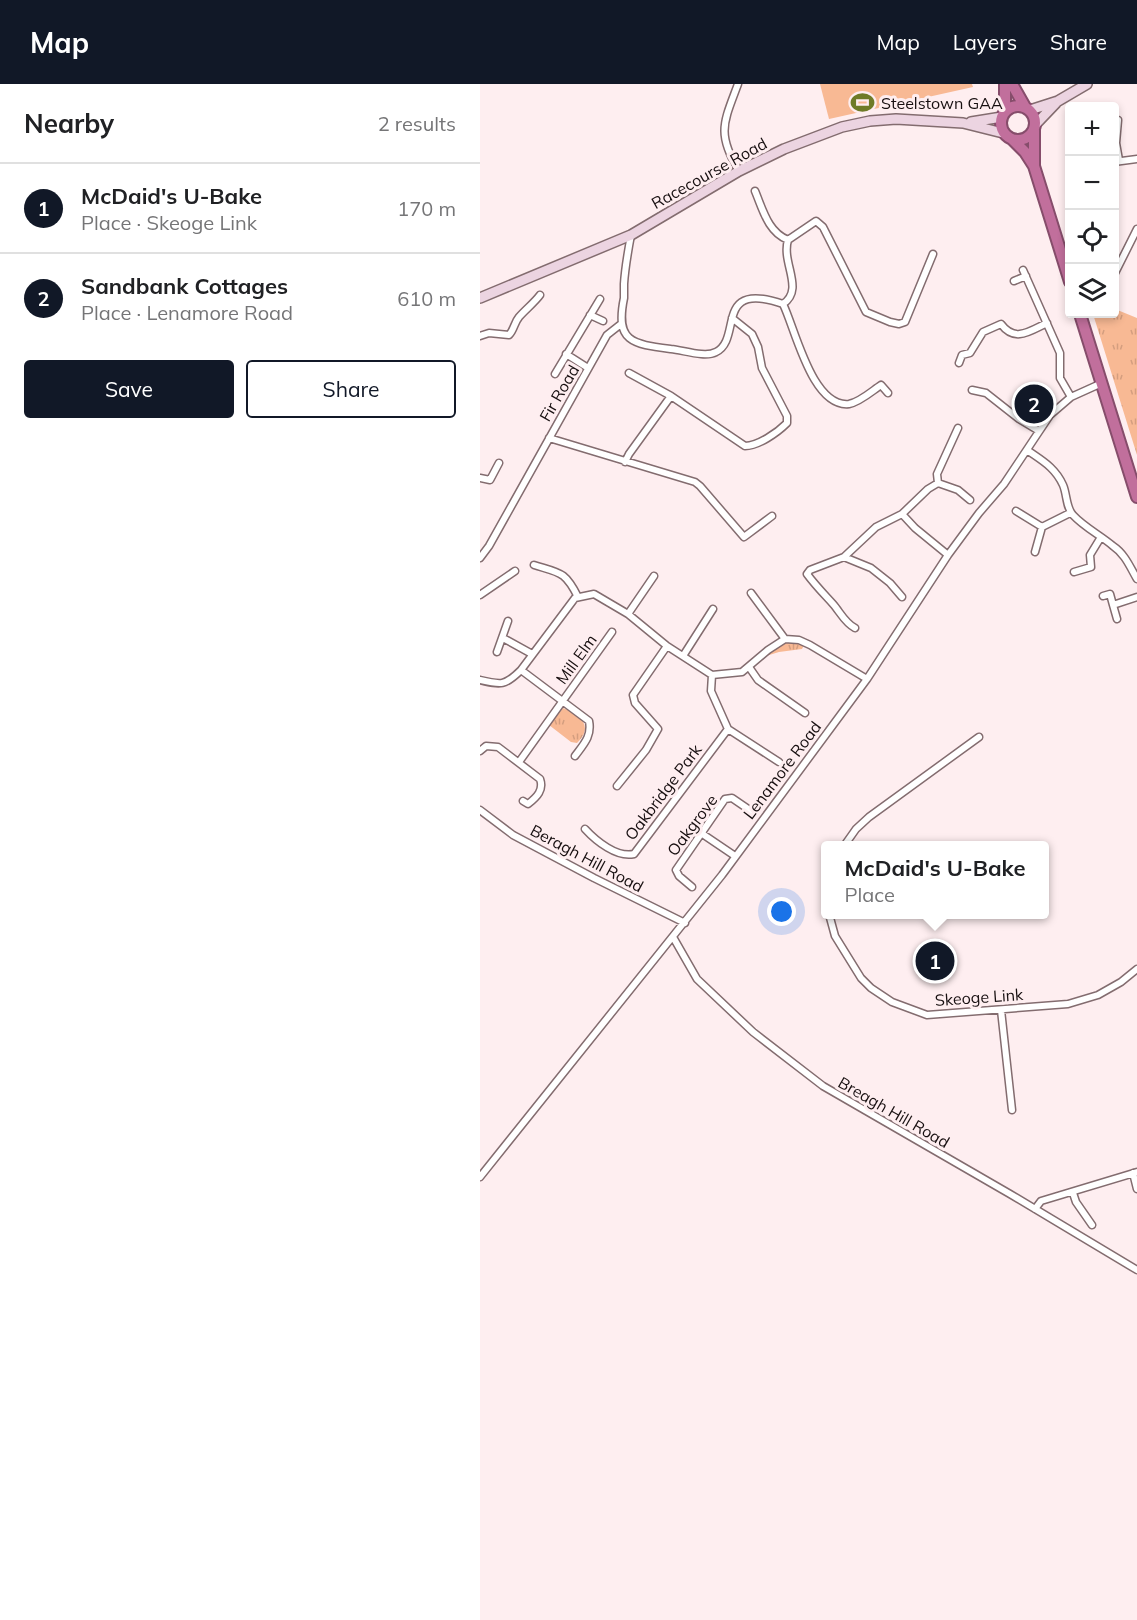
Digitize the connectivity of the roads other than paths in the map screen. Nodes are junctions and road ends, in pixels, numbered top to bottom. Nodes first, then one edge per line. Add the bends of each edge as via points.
1 (738, 84) edge
2 (1005, 84) edge
3 (1012, 84) edge
4 (1087, 84) edge
5 (1058, 101) junction
6 (1027, 109) junction
7 (1004, 114) junction
8 (963, 123) junction
9 (1035, 128) junction
10 (1007, 136) junction
11 (1137, 159) edge
12 (1119, 161) edge
13 (1034, 166) junction
14 (739, 171) junction
15 (755, 191) dead end
16 (1137, 229) edge
17 (631, 234) junction
18 (788, 240) junction
19 (933, 254) dead end
20 (1119, 265) edge
21 (1065, 266) edge
22 (1014, 282) dead end
23 (540, 295) dead end
24 (480, 298) edge
25 (600, 298) dead end
26 (783, 304) junction
27 (590, 315) junction
28 (732, 318) junction
29 (1081, 318) edge
30 (603, 321) dead end
31 (1047, 322) junction
32 (621, 324) junction
33 (480, 336) edge
34 (566, 354) junction
35 (959, 363) dead end
36 (588, 368) junction
37 (629, 373) dead end
38 (555, 374) dead end
39 (1102, 383) junction
40 (972, 390) dead end
41 (888, 393) dead end
42 (671, 396) junction
43 (1071, 397) junction
44 (958, 428) dead end
45 (1039, 430) junction
46 (549, 438) junction
47 (1027, 450) junction
48 (625, 462) junction
49 (499, 463) dead end
50 (480, 478) edge
51 (938, 483) junction
52 (1137, 497) edge
53 (970, 500) dead end
54 (1016, 511) dead end
55 (1070, 513) junction
56 (902, 514) junction
57 (772, 516) dead end
58 (1042, 527) junction
59 (1101, 537) junction
60 (1035, 552) dead end
61 (948, 555) junction
62 (844, 557) junction
63 (480, 558) edge
64 (534, 565) dead end
65 (515, 571) dead end
66 (1074, 572) dead end
67 (654, 576) dead end
68 (1137, 579) edge
69 (751, 593) dead end
70 (480, 595) edge
71 (1102, 596) dead end
72 (578, 597) junction
73 (902, 597) dead end
74 (1137, 597) edge
75 (1113, 605) junction
76 (713, 609) dead end
77 (628, 614) junction
78 (1117, 619) dead end
79 (508, 621) dead end
80 (855, 628) dead end
81 (612, 632) dead end
82 (503, 638) junction
83 (785, 639) junction
84 (667, 646) junction
85 (497, 652) dead end
86 (532, 654) junction
87 (683, 656) junction
88 (749, 668) junction
89 (521, 670) junction
90 (712, 675) junction
91 (867, 679) junction
92 (480, 680) edge
93 (562, 701) junction
94 (805, 713) dead end
95 (728, 729) junction
96 (980, 737) dead end
97 (480, 751) edge
98 (575, 756) dead end
99 (519, 762) junction
100 (778, 762) dead end
101 (617, 786) dead end
102 (523, 801) dead end
103 (480, 810) edge
104 (751, 811) dead end
105 (585, 829) dead end
106 (701, 833) junction
107 (848, 841) edge
108 (735, 856) junction
109 (692, 887) dead end
110 (829, 919) edge
111 (685, 923) junction
112 (674, 937) junction
113 (1137, 969) edge
114 (1001, 1010) junction
115 (1012, 1110) dead end
116 (1135, 1172) edge
117 (480, 1178) edge
118 (1137, 1190) edge
119 (1073, 1193) junction
120 (1035, 1209) junction
121 (1092, 1225) dead end
122 (1137, 1270) edge

1 - 14 street via 723,134
2 - 7 highway
3 - 6 highway
4 - 5 street
5 - 6 street
5 - 9 street
6 - 7 highway via 1014,106
6 - 9 highway via 1035,120
7 - 8 street, Racecourse Road via 984,122
7 - 10 highway via 1001,128
8 - 10 street, Racecourse Road
8 - 14 street, Racecourse Road via 896,119 842,127
9 - 10 highway via 1027,138 1017,141
9 - 13 highway
10 - 13 highway
11 - 12 street
13 - 21 highway
14 - 17 street, Racecourse Road
15 - 18 street via 771,228
16 - 20 street
17 - 24 street, Racecourse Road
17 - 32 street
18 - 19 street via 816,221 823,227 866,312 899,324 905,322
18 - 26 street via 785,255 793,288
22 - 31 street via 1024,273
23 - 33 street via 517,319 509,335
25 - 27 street
26 - 28 street via 758,297 746,301
26 - 41 street via 803,357 831,399 848,404 881,385
27 - 30 street
27 - 34 street
28 - 32 street via 722,347 715,353 703,354 639,344 630,339
28 - 42 street via 752,334 762,368 787,423 745,446
29 - 39 highway
31 - 35 street via 1020,336 1010,334 1001,324 982,332
31 - 43 street via 1060,353 1060,378
32 - 36 street, Fir Road via 608,335
34 - 36 street
34 - 38 street
36 - 46 street, Fir Road
37 - 42 street
39 - 43 street, Lenamore Road
39 - 52 highway
40 - 45 street via 986,393
42 - 48 street
43 - 45 street, Lenamore Road
44 - 51 street via 937,474
45 - 47 street, Lenamore Road
46 - 48 street
46 - 63 street, Fir Road
47 - 55 street via 1047,463 1063,484
47 - 61 street, Lenamore Road
48 - 57 street via 695,482 744,537
49 - 50 street via 490,480
51 - 53 street via 958,490
51 - 56 street
54 - 58 street
55 - 58 street
55 - 59 street
56 - 61 street
56 - 62 street via 876,527
58 - 60 street
59 - 66 street via 1090,555 1091,567
59 - 68 street via 1125,558
61 - 91 street, Lenamore Road
62 - 73 street via 871,568
62 - 80 street via 807,574 848,625
64 - 72 street via 564,575
65 - 70 street
67 - 77 street
69 - 83 street
71 - 75 street via 1110,594
72 - 77 street via 594,594
72 - 86 street
74 - 75 street
75 - 78 street
76 - 87 street
77 - 84 street
79 - 82 street
81 - 93 street, Mill Elm
82 - 85 street
82 - 86 street
83 - 88 street
83 - 91 street via 810,645
84 - 87 street
84 - 101 street via 633,695 635,703 658,729
86 - 89 street
87 - 90 street
88 - 90 street
88 - 94 street via 758,680
89 - 92 street via 504,684
89 - 93 street, Mill Elm
90 - 95 street via 711,691
91 - 108 street, Lenamore Road
93 - 98 street, Mill Elm via 589,721 591,730
93 - 99 street, Mill Elm
95 - 100 street
95 - 105 street, Oakbridge Park via 634,854 613,850
96 - 107 street via 869,817
97 - 99 street via 486,746 498,747
99 - 102 street via 540,778 542,785 533,801
103 - 111 street, Beragh Hill Road via 513,835
104 - 106 street, Oakgrove via 732,798 725,799
106 - 108 street
106 - 109 street, Oakgrove via 676,870
108 - 111 street, Lenamore Road
110 - 114 street, Skeoge Link via 852,966 892,1002 927,1015
111 - 112 street, Lenamore Road
112 - 117 street, Lenamore Road
112 - 120 street, Breagh Hill Road via 697,980 753,1032 823,1086
113 - 114 street, Skeoge Link via 1098,995 1068,1004
114 - 115 street
116 - 118 street
116 - 119 street
119 - 120 street via 1041,1201
119 - 121 street
120 - 122 street, Breagh Hill Road

